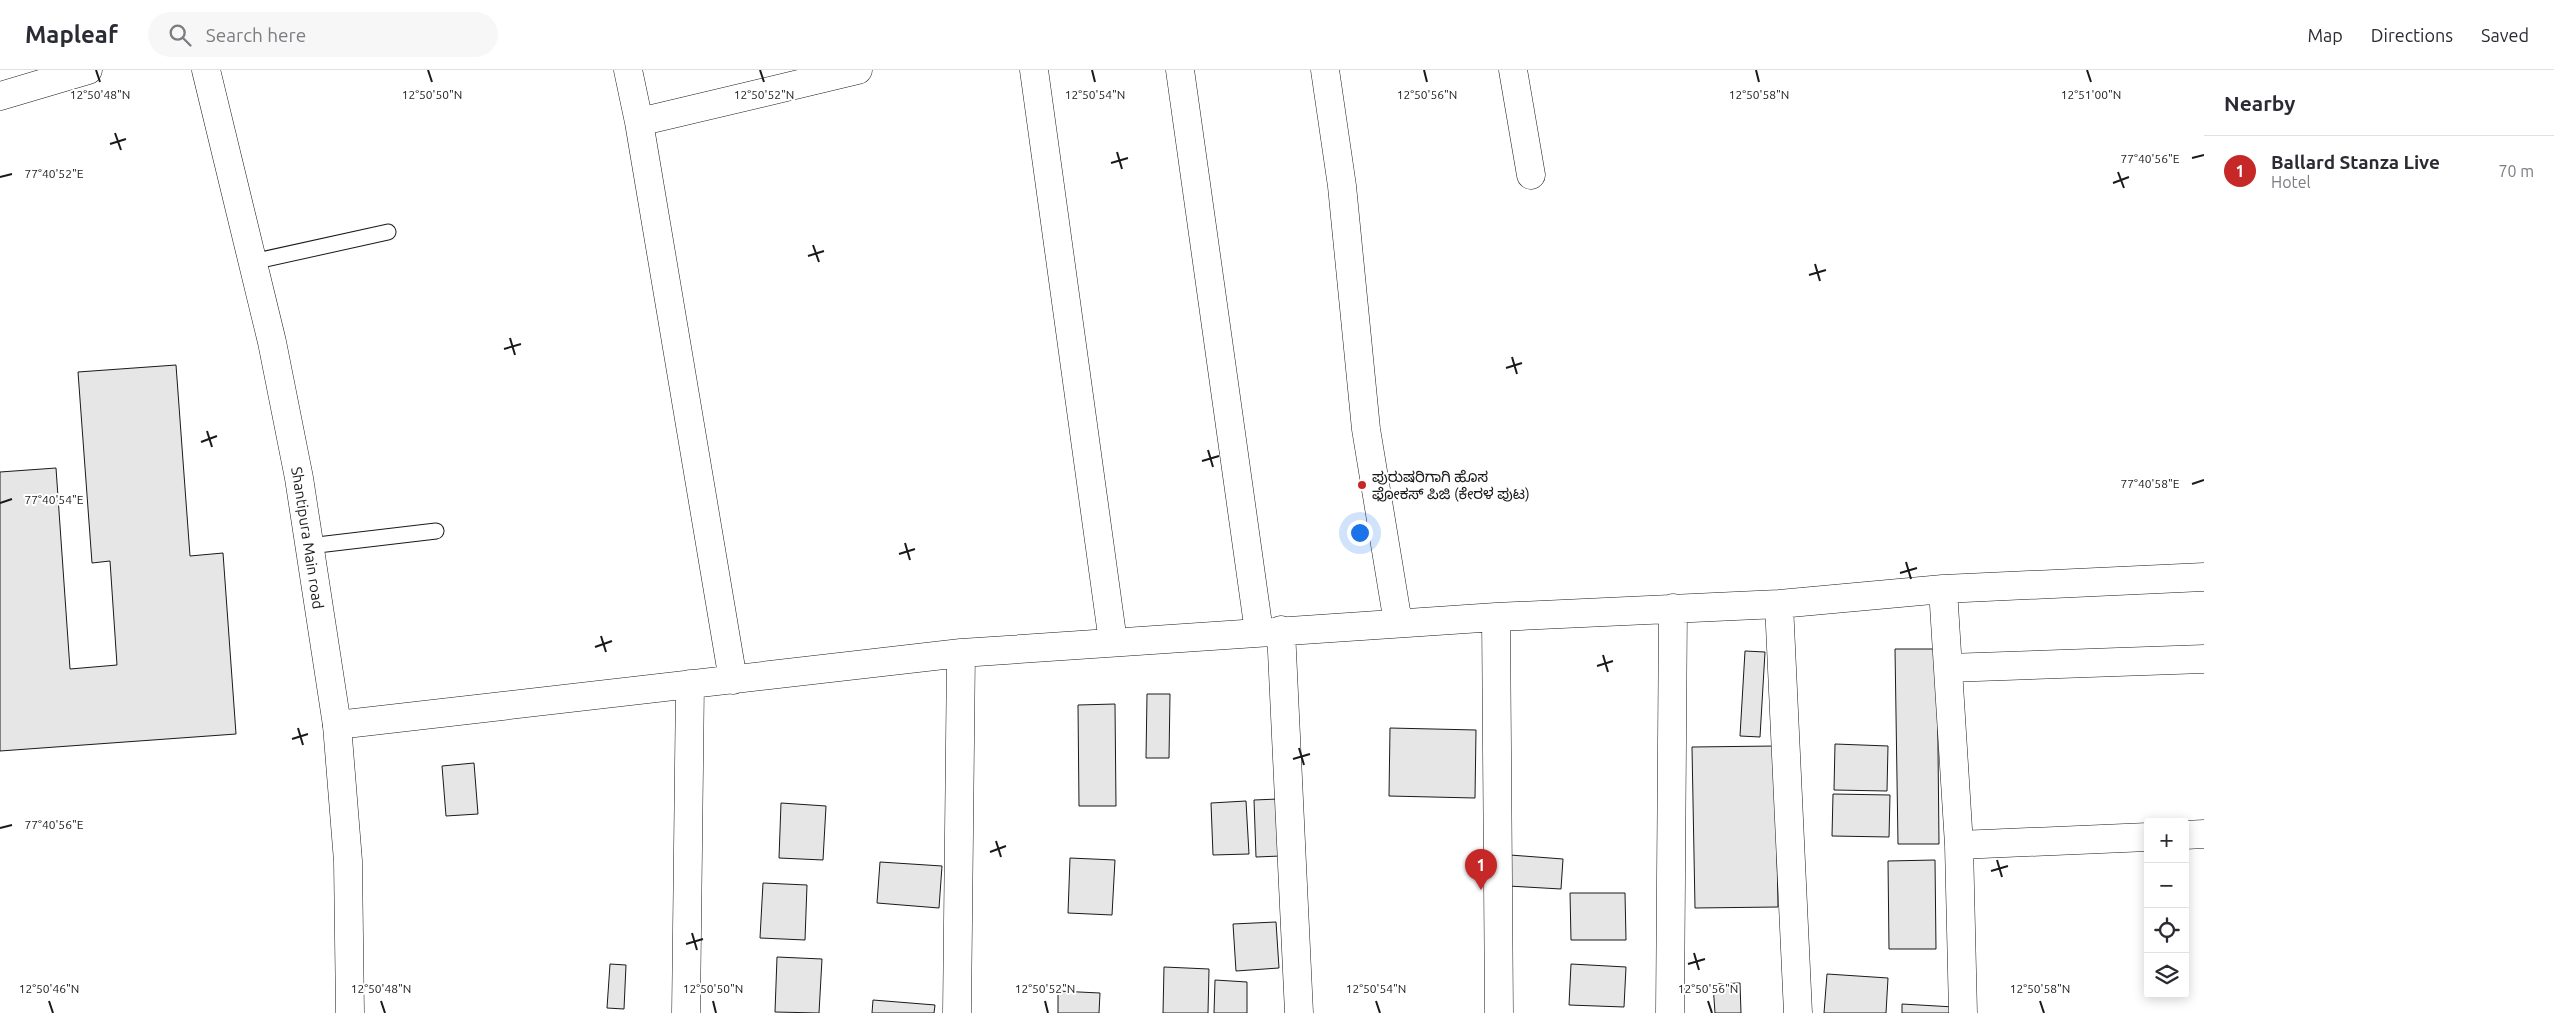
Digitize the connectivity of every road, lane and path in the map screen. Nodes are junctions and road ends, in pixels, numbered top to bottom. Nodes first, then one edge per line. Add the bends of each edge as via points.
1 (88, 70) edge
2 (206, 70) edge
3 (628, 70) edge
4 (858, 70) edge
5 (1034, 70) edge
6 (1180, 70) edge
7 (1325, 70) edge
8 (1513, 70) edge
9 (0, 96) edge
10 (639, 122) junction
11 (1531, 175) dead end
12 (388, 232) dead end
13 (252, 262) junction
14 (436, 531) dead end
15 (309, 546) junction
16 (2204, 577) edge
17 (1943, 589) junction
18 (1779, 604) junction
19 (1673, 608) junction
20 (1496, 617) junction
21 (1398, 623) junction
22 (1270, 631) junction
23 (1112, 642) junction
24 (961, 653) junction
25 (2204, 659) edge
26 (1948, 668) junction
27 (733, 680) junction
28 (690, 684) junction
29 (337, 725) junction
30 (2204, 834) edge
31 (2189, 835) edge
32 (2144, 837) edge
33 (1959, 846) junction
34 (350, 1013) edge
35 (686, 1013) edge
36 (957, 1013) edge
37 (1299, 1013) edge
38 (1499, 1013) edge
39 (1670, 1013) edge
40 (1798, 1013) edge
41 (1963, 1013) edge

1 - 9 street
2 - 13 street, Shantipura Main road
3 - 10 street
4 - 10 street
5 - 23 street
6 - 22 street
7 - 21 street via 1342,186 1366,429
8 - 11 street
10 - 27 street
12 - 13 lane
13 - 15 street, Shantipura Main road via 276,362
14 - 15 lane
15 - 29 street, Shantipura Main road
16 - 17 street
17 - 18 street
17 - 26 street
18 - 19 street
18 - 40 street
19 - 20 street
19 - 39 street
20 - 21 street
20 - 38 street
21 - 22 street
22 - 23 street
22 - 37 street
23 - 24 street
24 - 27 street
24 - 36 street
25 - 26 street
26 - 33 street
27 - 28 street
28 - 29 street
28 - 35 street
29 - 34 street, Shantipura Main road via 348,861
30 - 31 street
32 - 33 street
33 - 41 street

